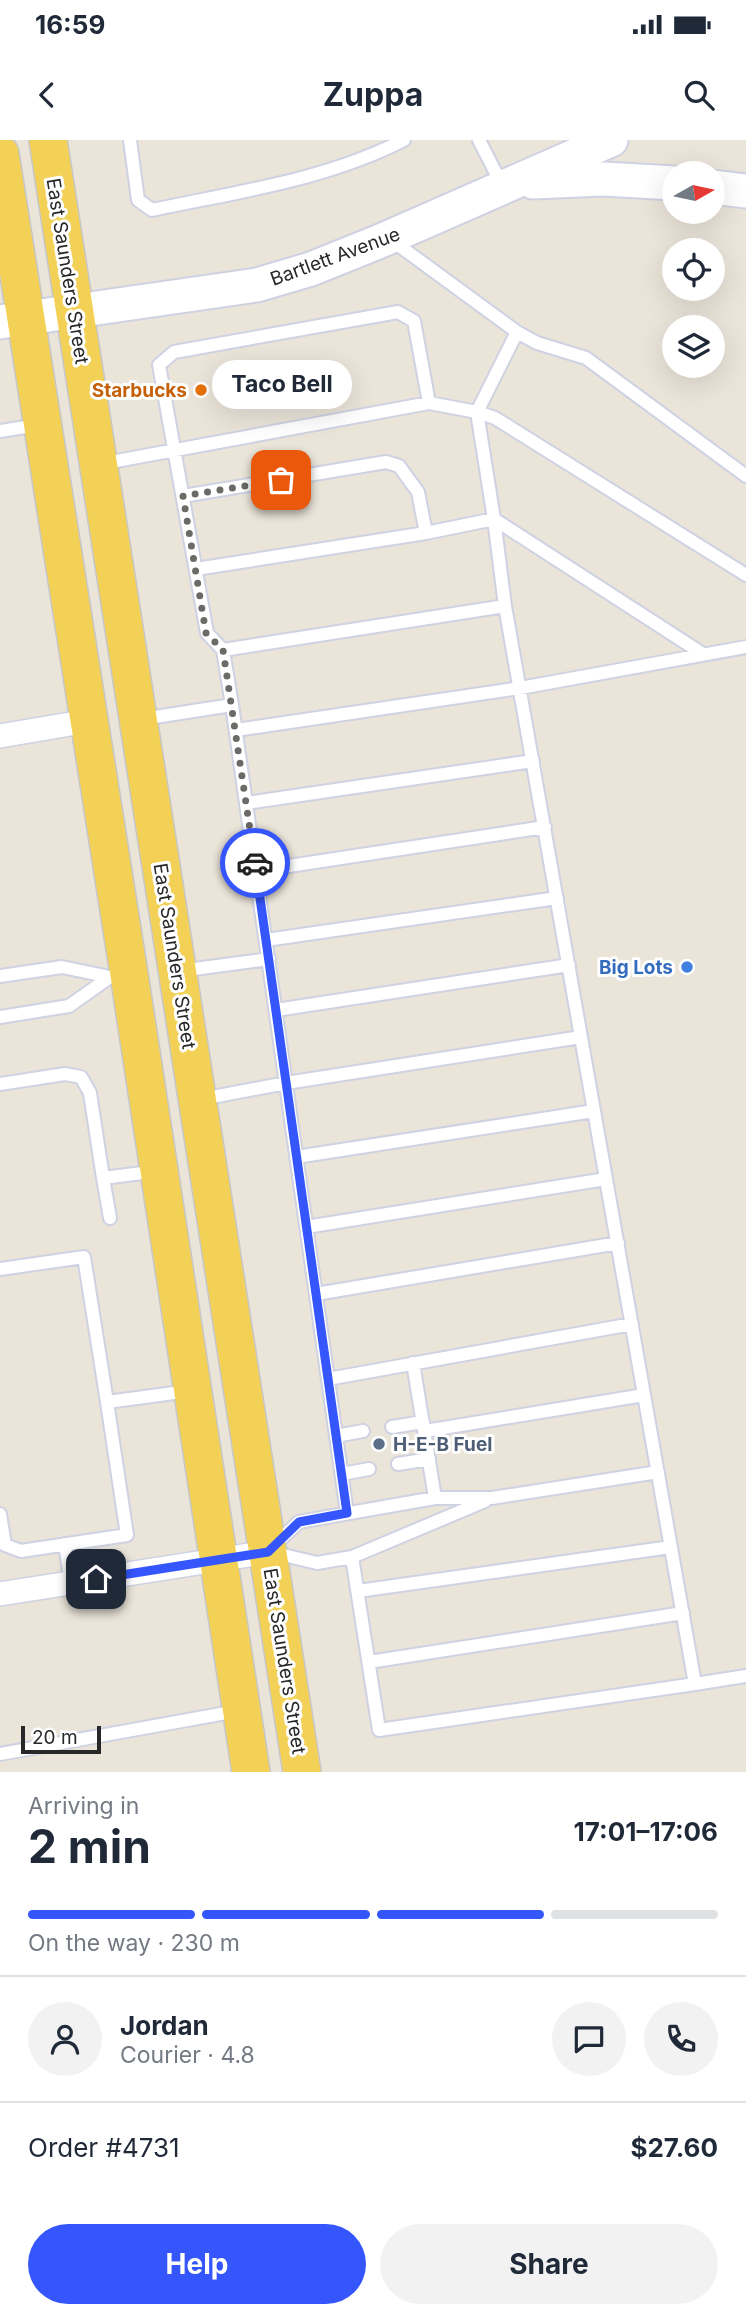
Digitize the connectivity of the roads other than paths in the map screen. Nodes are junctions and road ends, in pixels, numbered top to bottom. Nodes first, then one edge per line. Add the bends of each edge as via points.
1 (48, 140) edge
2 (130, 140) edge
3 (404, 140) edge
4 (479, 140) edge
5 (611, 140) edge
6 (1, 167) edge
7 (662, 182) edge
8 (508, 185) junction
9 (725, 189) edge
10 (746, 191) edge
11 (388, 238) junction
12 (7, 242) edge
13 (75, 310) junction
14 (13, 320) edge
15 (517, 332) junction
16 (429, 403) junction
17 (477, 412) junction
18 (42, 424) junction
19 (0, 431) edge
20 (174, 450) junction
21 (99, 464) junction
22 (746, 476) edge
23 (183, 496) junction
24 (494, 519) junction
25 (426, 533) junction
26 (196, 569) junction
27 (746, 575) edge
28 (505, 606) junction
29 (746, 647) edge
30 (223, 650) junction
31 (703, 654) junction
32 (520, 688) junction
33 (232, 705) junction
34 (138, 720) junction
35 (88, 721) junction
36 (236, 730) junction
37 (0, 736) edge
38 (533, 761) junction
39 (246, 803) junction
40 (544, 827) junction
41 (256, 872) junction
42 (557, 898) junction
43 (265, 940) junction
44 (269, 959) junction
45 (569, 965) junction
46 (177, 971) junction
47 (0, 976) edge
48 (120, 976) junction
49 (276, 1010) junction
50 (0, 1017) edge
51 (581, 1037) junction
52 (286, 1083) junction
53 (0, 1084) edge
54 (594, 1111) junction
55 (200, 1116) junction
56 (296, 1157) junction
57 (158, 1171) junction
58 (103, 1178) junction
59 (606, 1179) junction
60 (110, 1218) dead end
61 (306, 1227) junction
62 (618, 1243) junction
63 (0, 1269) edge
64 (316, 1294) junction
65 (632, 1324) junction
66 (413, 1363) junction
67 (328, 1379) junction
68 (192, 1390) junction
69 (644, 1395) junction
70 (107, 1402) junction
71 (424, 1426) junction
72 (392, 1427) dead end
73 (363, 1432) dead end
74 (336, 1436) junction
75 (429, 1459) junction
76 (398, 1464) dead end
77 (369, 1469) dead end
78 (658, 1472) junction
79 (341, 1474) junction
80 (435, 1498) junction
81 (492, 1498) junction
82 (347, 1513) junction
83 (0, 1514) edge
84 (65, 1544) junction
85 (671, 1547) junction
86 (268, 1552) junction
87 (352, 1557) junction
88 (218, 1559) junction
89 (71, 1583) junction
90 (358, 1591) junction
91 (0, 1594) edge
92 (682, 1613) junction
93 (369, 1662) junction
94 (746, 1676) edge
95 (695, 1684) junction
96 (241, 1710) junction
97 (0, 1754) edge
98 (251, 1772) edge
99 (302, 1772) edge

1 - 13 main road, East Saunders Street
2 - 3 lane via 138,200 152,210 330,171
4 - 8 lane
5 - 8 main road, Bartlett Avenue
6 - 12 main road
7 - 8 main road via 603,179
8 - 11 main road, Bartlett Avenue
9 - 10 main road
11 - 13 main road, Bartlett Avenue via 257,285
11 - 15 lane
12 - 14 main road
13 - 14 main road, Bartlett Avenue
13 - 21 main road, East Saunders Street
14 - 18 main road
15 - 17 lane
15 - 22 lane via 586,358
16 - 17 lane
16 - 20 lane
16 - 20 lane via 414,321 398,312 174,352 159,365
17 - 24 lane
17 - 27 lane via 495,418
18 - 19 lane
18 - 35 main road
20 - 21 lane
20 - 23 lane
21 - 34 main road, East Saunders Street
23 - 25 lane via 386,463 399,466 418,492
23 - 26 lane
24 - 25 lane
24 - 28 lane
24 - 31 lane
25 - 26 lane
26 - 30 lane via 206,633
28 - 30 lane
28 - 32 lane
29 - 31 lane
30 - 33 lane
31 - 32 lane
32 - 36 lane
32 - 38 lane
33 - 34 lane
33 - 36 lane
34 - 46 main road, East Saunders Street
35 - 37 street
35 - 48 main road
36 - 39 lane
38 - 39 lane
38 - 40 lane
39 - 41 lane
40 - 41 lane
40 - 42 lane
41 - 43 lane
42 - 43 lane
42 - 45 lane
43 - 44 lane
44 - 46 lane
44 - 49 lane
45 - 49 lane
45 - 51 lane
46 - 55 main road, East Saunders Street
47 - 48 lane via 62,967
48 - 50 lane via 69,1006
48 - 55 main road via 143,983 157,1006 178,1112
48 - 57 main road
49 - 52 lane
51 - 52 lane
51 - 54 lane
52 - 55 lane
52 - 56 lane
53 - 58 lane via 65,1074 81,1077 90,1093
54 - 56 lane
54 - 59 lane
55 - 86 main road, East Saunders Street
56 - 61 lane
57 - 58 lane
57 - 68 main road
58 - 60 lane
59 - 61 lane
59 - 62 lane
61 - 64 lane
62 - 64 lane
62 - 65 lane
63 - 70 lane via 84,1257
64 - 67 lane
65 - 66 lane
65 - 69 lane
66 - 67 lane
66 - 71 lane
67 - 74 lane
68 - 70 lane
68 - 88 main road
69 - 71 lane
69 - 78 lane
70 - 84 lane via 127,1535
71 - 72 lane
71 - 75 lane
73 - 74 lane
74 - 79 lane
75 - 76 lane
75 - 80 lane
77 - 79 lane
78 - 81 lane
78 - 85 lane
79 - 82 lane
80 - 81 lane
80 - 82 lane
81 - 87 lane
82 - 86 lane via 299,1522
83 - 84 lane via 5,1545 20,1551
84 - 89 lane
85 - 90 lane
85 - 92 lane
86 - 87 lane via 317,1563
86 - 88 street
86 - 99 main road, East Saunders Street
87 - 90 lane
88 - 89 street
88 - 96 main road
89 - 91 street
90 - 93 lane
92 - 93 lane
92 - 95 lane
93 - 95 lane via 379,1730
94 - 95 lane
96 - 97 lane
96 - 98 main road

